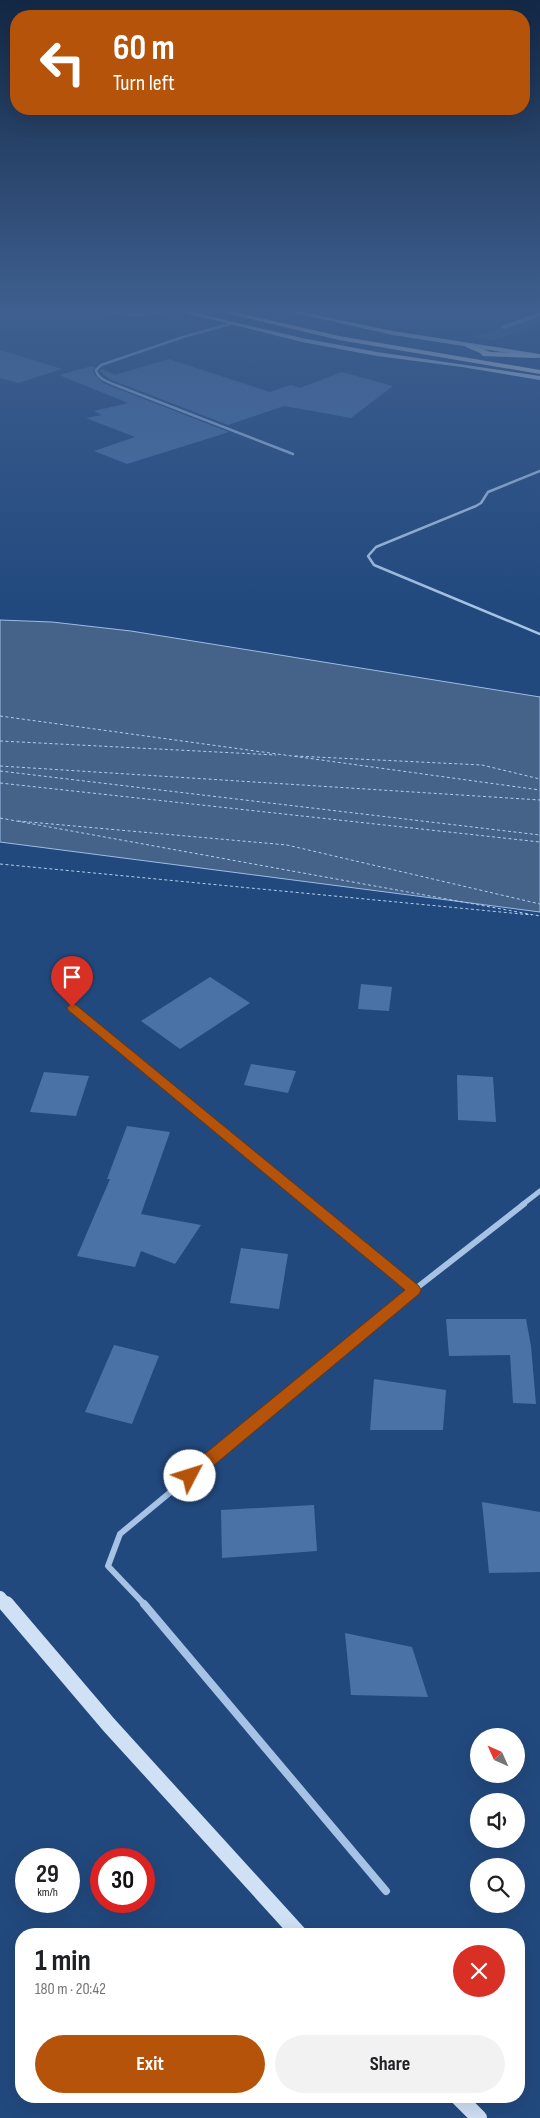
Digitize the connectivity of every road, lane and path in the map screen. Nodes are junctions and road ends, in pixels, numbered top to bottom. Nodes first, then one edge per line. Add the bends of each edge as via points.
1 (174, 408) edge
2 (293, 454) dead end
3 (540, 471) edge
4 (540, 634) edge
5 (72, 1007) dead end
6 (540, 1191) edge
7 (414, 1290) junction
8 (0, 1597) edge
9 (386, 1891) dead end
10 (294, 1928) edge
11 (464, 2103) edge
12 (479, 2118) edge

1 - 2 street
3 - 4 lane via 488,492 476,506 376,547 368,556 374,565
5 - 7 street
6 - 7 street
7 - 9 street via 120,1534 108,1566 139,1598
8 - 10 main road via 109,1725
11 - 12 main road

